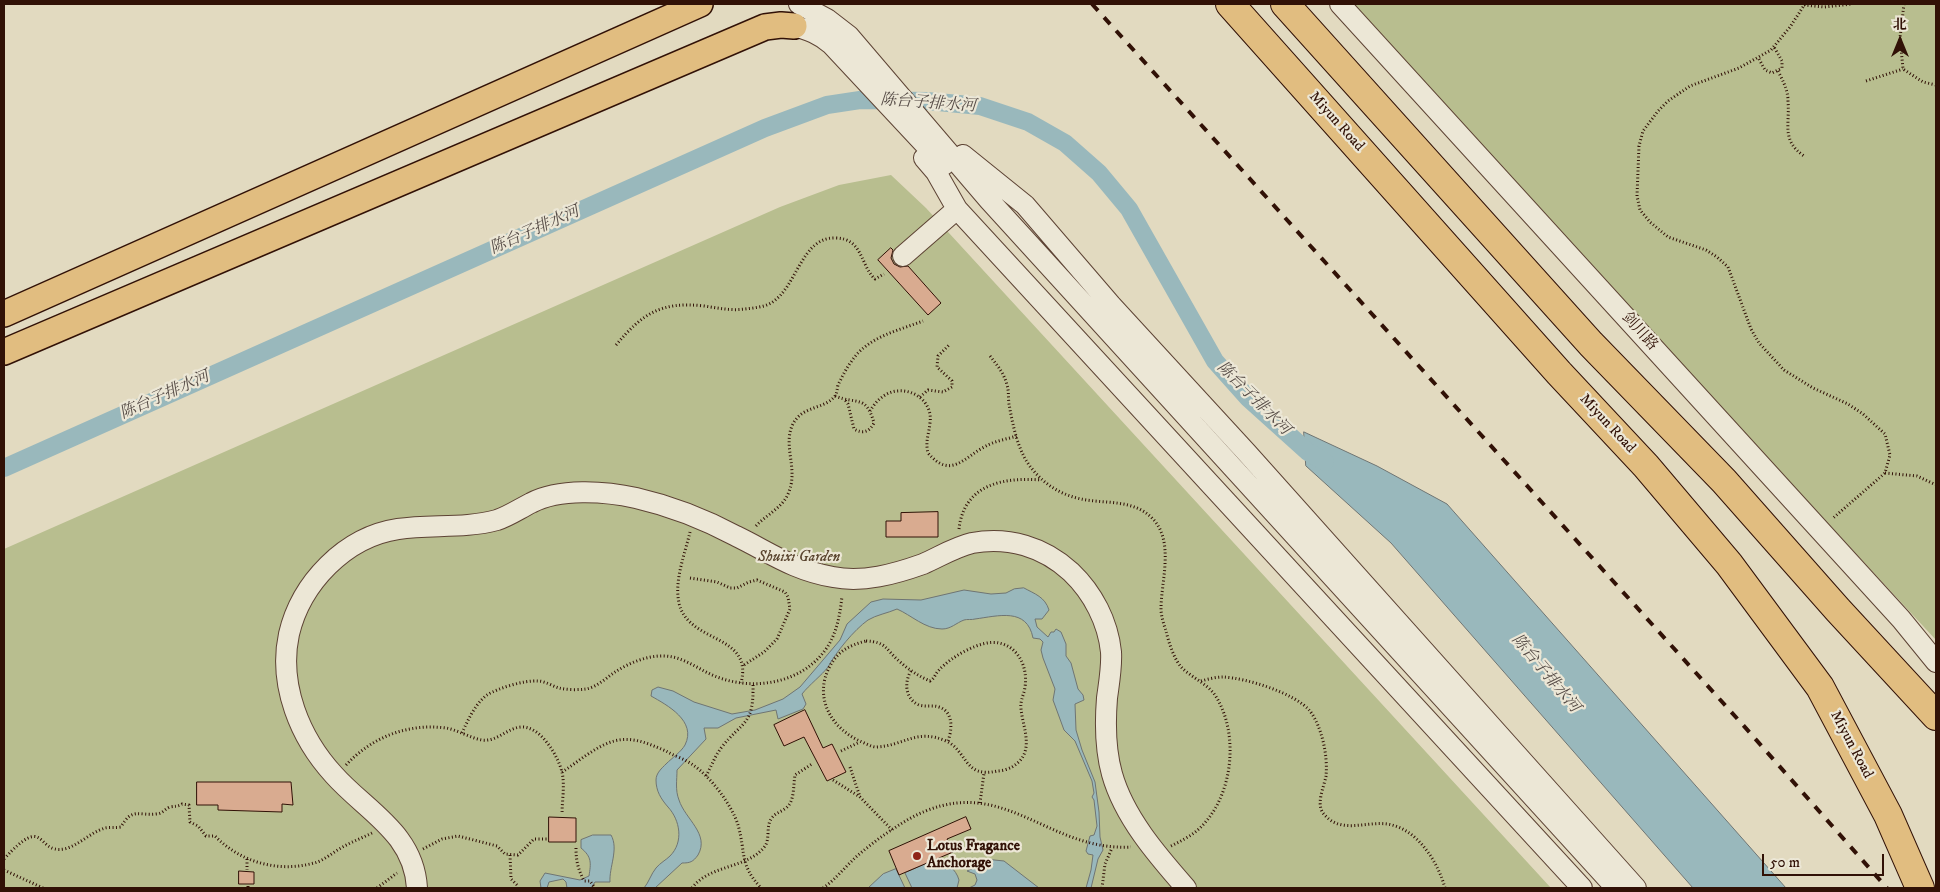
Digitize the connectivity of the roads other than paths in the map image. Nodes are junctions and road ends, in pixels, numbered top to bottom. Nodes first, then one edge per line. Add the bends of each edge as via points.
1 (700, 4) edge
2 (1230, 4) edge
3 (1285, 4) edge
4 (1340, 4) edge
5 (796, 15) edge
6 (840, 40) junction
7 (870, 74) junction
8 (932, 143) junction
9 (957, 209) junction
10 (903, 256) dead end
11 (4, 314) edge
12 (4, 352) edge
13 (1936, 662) edge
14 (1936, 716) edge
15 (1183, 887) edge
16 (417, 888) edge
17 (1582, 888) edge
18 (1604, 888) edge
19 (1616, 888) edge
20 (1636, 888) edge
21 (1920, 888) edge

1 - 11 main road
2 - 21 highway, Miyun Road via 1646,466 1729,564 1820,687 1888,815
3 - 14 highway via 1591,344 1724,481
4 - 13 street, 剑川路 via 1901,619
5 - 6 street via 810,30
5 - 12 main road via 781,25 765,27
6 - 7 street
6 - 7 street via 871,53
7 - 8 street
7 - 8 street
8 - 9 street via 936,172
8 - 18 street
8 - 19 street via 989,200
8 - 20 street via 966,159 1024,205
9 - 10 street
9 - 17 street
15 - 16 street via 1132,819 1117,788 1111,772 1106,731 1111,655 1106,627 1091,595 1070,571 1053,558 1020,543 973,543 897,572 844,579 807,572 693,516 661,504 630,497 564,493 532,502 499,519 455,526 396,529 359,542 315,579 289,634 287,678 297,718 307,739 335,776 387,824 411,861

